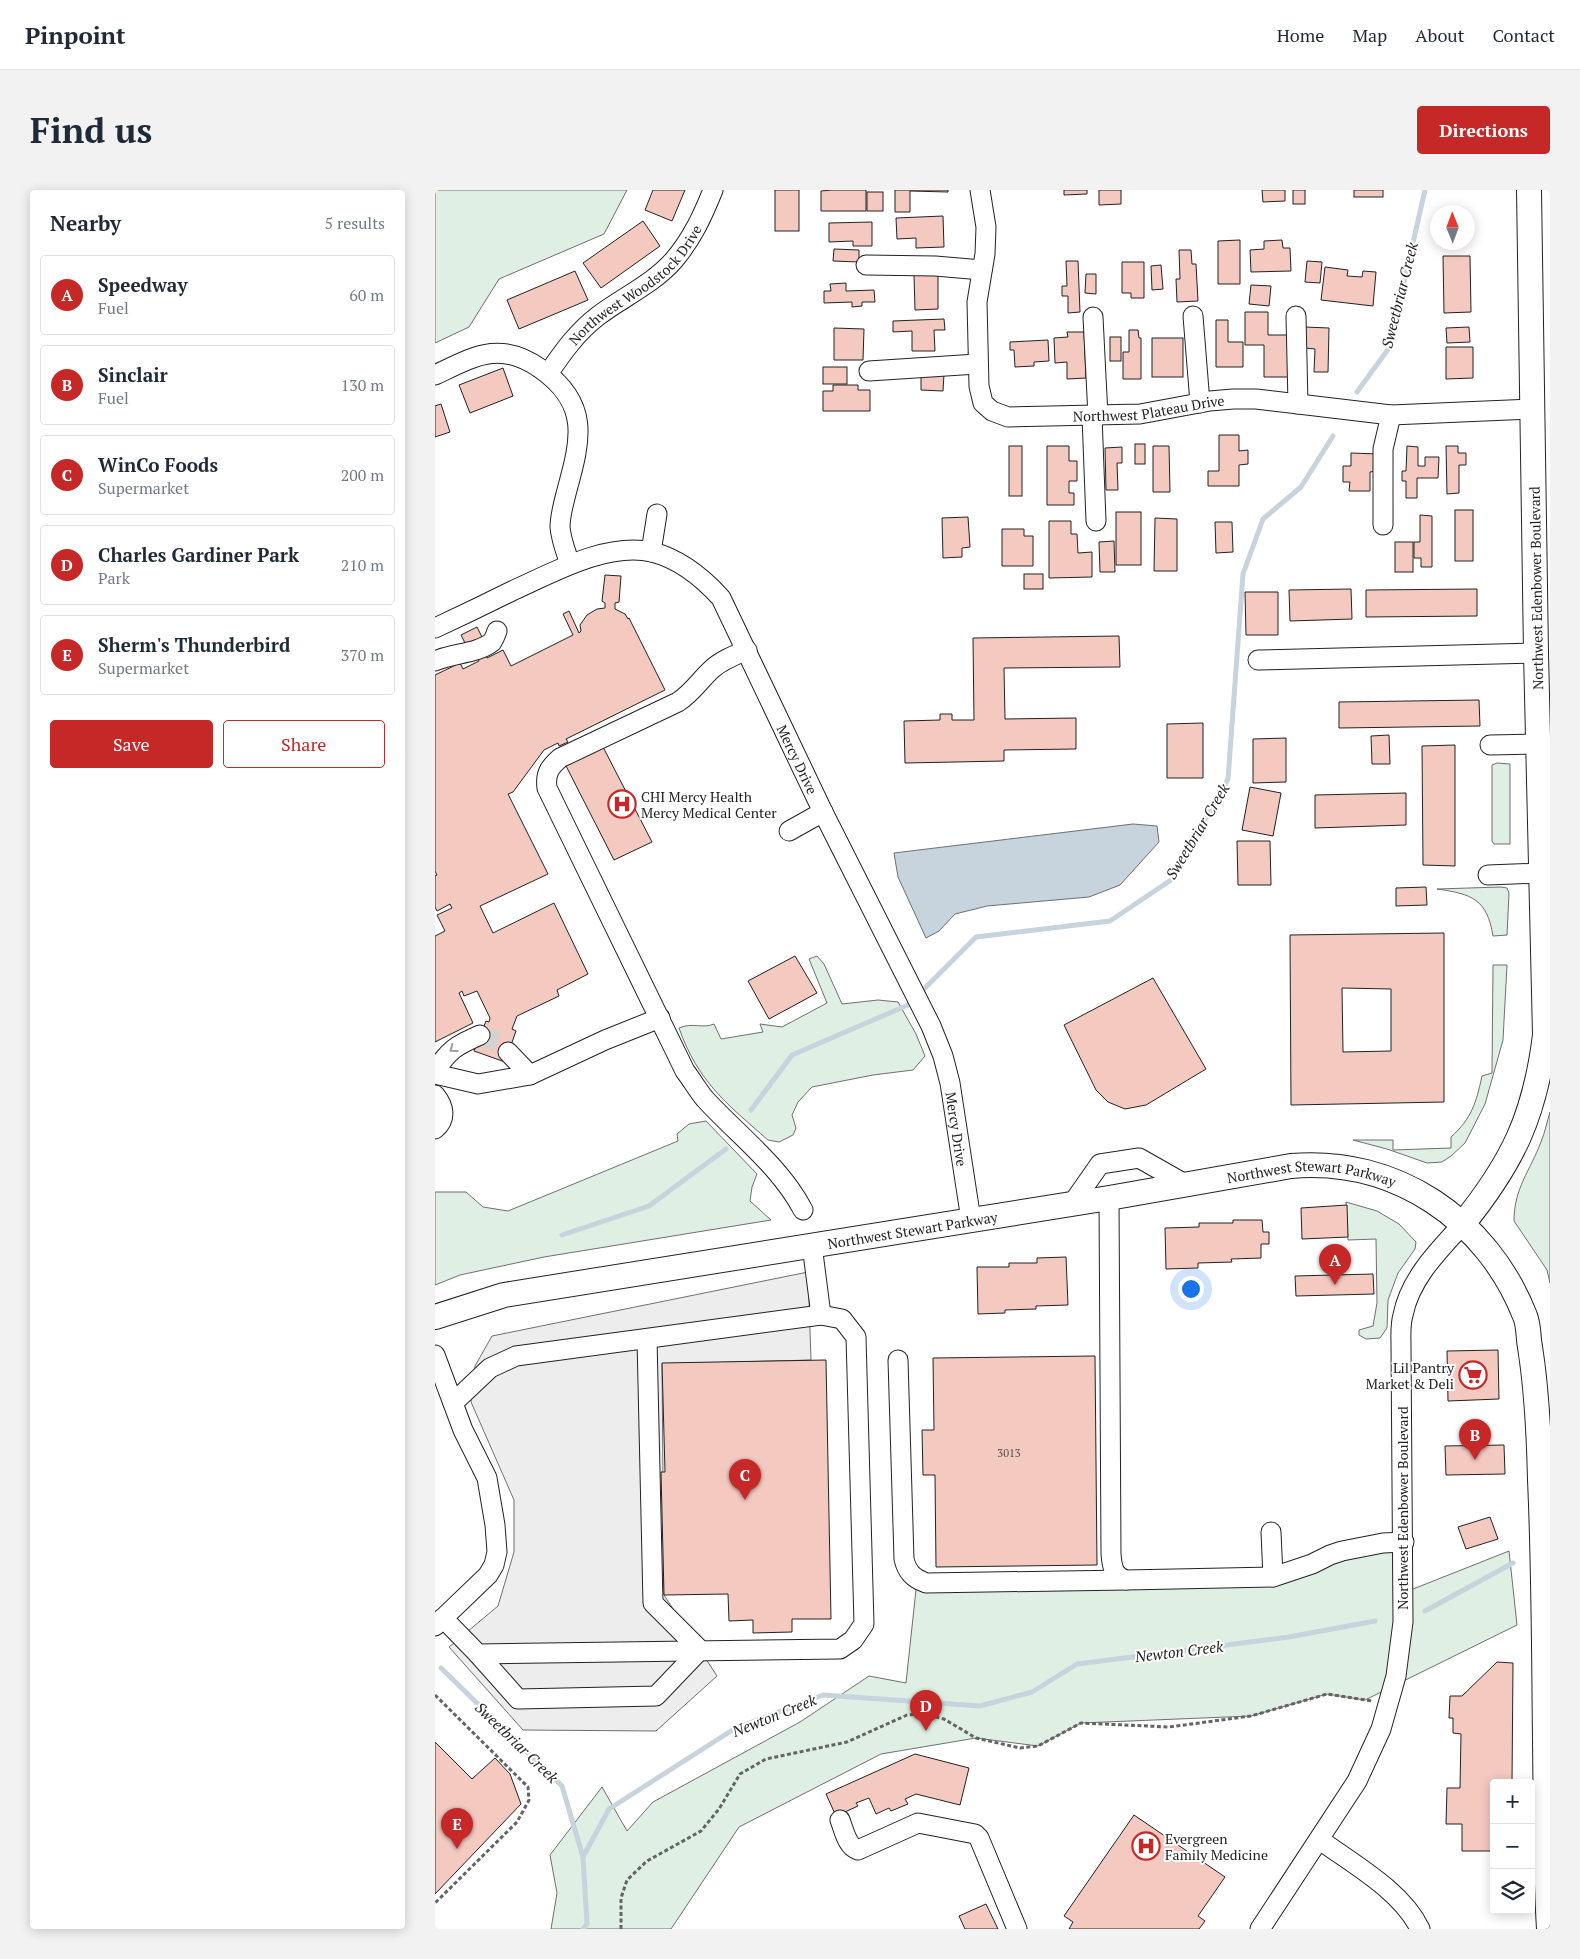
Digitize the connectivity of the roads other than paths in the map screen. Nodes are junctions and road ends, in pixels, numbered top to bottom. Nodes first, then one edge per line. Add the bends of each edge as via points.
1 (713, 190) edge
2 (979, 190) edge
3 (1529, 190) edge
4 (866, 265) dead end
5 (982, 270) junction
6 (1093, 316) dead end
7 (1193, 316) dead end
8 (1297, 316) dead end
9 (977, 364) junction
10 (869, 371) dead end
11 (548, 374) junction
12 (435, 375) edge
13 (1200, 403) junction
14 (1298, 404) junction
15 (1533, 409) junction
16 (1391, 415) junction
17 (1095, 416) junction
18 (657, 514) dead end
19 (1096, 521) dead end
20 (1383, 525) dead end
21 (651, 552) junction
22 (569, 564) junction
23 (435, 628) edge
24 (497, 631) dead end
25 (747, 650) junction
26 (1536, 653) junction
27 (1258, 660) dead end
28 (435, 661) edge
29 (1539, 744) junction
30 (1490, 746) dead end
31 (823, 812) junction
32 (789, 831) dead end
33 (1541, 873) junction
34 (1488, 875) dead end
35 (660, 1018) junction
36 (480, 1035) dead end
37 (508, 1052) tunnel mouth
38 (435, 1073) edge
39 (530, 1075) junction
40 (469, 1082) junction
41 (435, 1088) edge
42 (435, 1095) edge
43 (435, 1129) edge
44 (1185, 1184) junction
45 (1109, 1198) junction
46 (1072, 1204) junction
47 (803, 1210) dead end
48 (971, 1220) junction
49 (1462, 1225) junction
50 (812, 1245) junction
51 (821, 1316) junction
52 (435, 1317) edge
53 (647, 1339) junction
54 (435, 1355) edge
55 (899, 1360) dead end
56 (453, 1403) junction
57 (1271, 1532) dead end
58 (1404, 1542) junction
59 (1273, 1577) junction
60 (1126, 1580) junction
61 (439, 1622) edge
62 (699, 1650) junction
63 (478, 1654) junction
64 (840, 1820) dead end
65 (1320, 1840) junction
66 (1017, 1929) edge
67 (1260, 1929) edge
68 (1420, 1929) edge
69 (1549, 1929) edge

1 - 11 street, Northwest Woodstock Drive via 692,237 673,261 649,282 597,316 570,344
2 - 5 street, Northwest Plateau Drive via 987,227
3 - 15 main road, Northwest Edenbower Boulevard
4 - 5 street
5 - 9 street, Northwest Plateau Drive via 977,302
6 - 17 street
7 - 13 street
8 - 14 street
9 - 10 street
9 - 17 street, Northwest Plateau Drive via 983,402 992,411 1008,418
11 - 12 street via 519,357 492,353 466,360
11 - 22 street via 561,384 579,431 560,526
13 - 14 street, Northwest Plateau Drive via 1256,399
13 - 17 street, Northwest Plateau Drive via 1139,414
14 - 16 street, Northwest Plateau Drive
15 - 16 street, Northwest Plateau Drive
15 - 26 main road, Northwest Edenbower Boulevard
16 - 20 street via 1383,448
17 - 19 street
18 - 21 street
21 - 22 street, Mercy Drive via 637,550 604,554
21 - 25 street, Mercy Drive via 684,565 708,584 721,598
22 - 23 street, Mercy Drive
24 - 28 street via 492,641 473,651
25 - 31 street, Mercy Drive
25 - 35 street via 722,661 689,695 677,702 561,758 550,767 545,778 547,788
26 - 27 street
26 - 29 main road, Northwest Edenbower Boulevard
29 - 30 street
29 - 33 main road, Northwest Edenbower Boulevard
31 - 32 street
31 - 48 street, Mercy Drive via 938,1044 950,1083
33 - 34 street
33 - 49 main road, Northwest Edenbower Boulevard via 1545,1035 1535,1094 1525,1126 1505,1165
35 - 39 street
35 - 47 street via 685,1071 704,1098 757,1151
36 -> 38 street via 452,1048
37 - 39 street
38 - 40 street
39 - 40 street via 492,1083
40 - 41 street
42 - 43 street via 444,1112
44 - 45 main road, Northwest Stewart Parkway
44 - 46 street via 1139,1158 1101,1164
44 - 49 main road, Northwest Stewart Parkway via 1291,1166 1339,1167 1388,1178 1412,1188 1436,1202
45 - 46 main road, Northwest Stewart Parkway
45 - 60 street via 1111,1554 1114,1573
46 - 48 main road, Northwest Stewart Parkway
48 - 50 main road, Northwest Stewart Parkway
49 - 58 street, Northwest Edenbower Boulevard via 1420,1274 1402,1316
49 - 69 main road, Northwest Stewart Parkway via 1483,1246 1510,1283 1526,1318 1536,1384 1544,1571
50 - 51 street
50 - 52 main road, Northwest Stewart Parkway via 504,1296
51 - 53 street
51 - 62 street via 842,1319 857,1337 864,1624 853,1640 840,1649
53 - 56 street via 516,1356 490,1368
53 - 62 street via 653,1603
54 - 56 street
55 - 60 street via 903,1559 911,1575 926,1583
56 - 61 street via 487,1478 497,1552 495,1565 488,1575
57 - 59 street
58 - 59 street via 1342,1551
58 - 65 street, Northwest Edenbower Boulevard via 1403,1631 1397,1676 1381,1729 1357,1781
59 - 60 street
61 - 63 street
62 - 63 street
62 - 63 street via 655,1696 518,1699
64 - 66 street via 850,1846 858,1850 918,1823 975,1834
65 - 67 street, Northwest Edenbower Boulevard
65 - 68 street via 1387,1889

